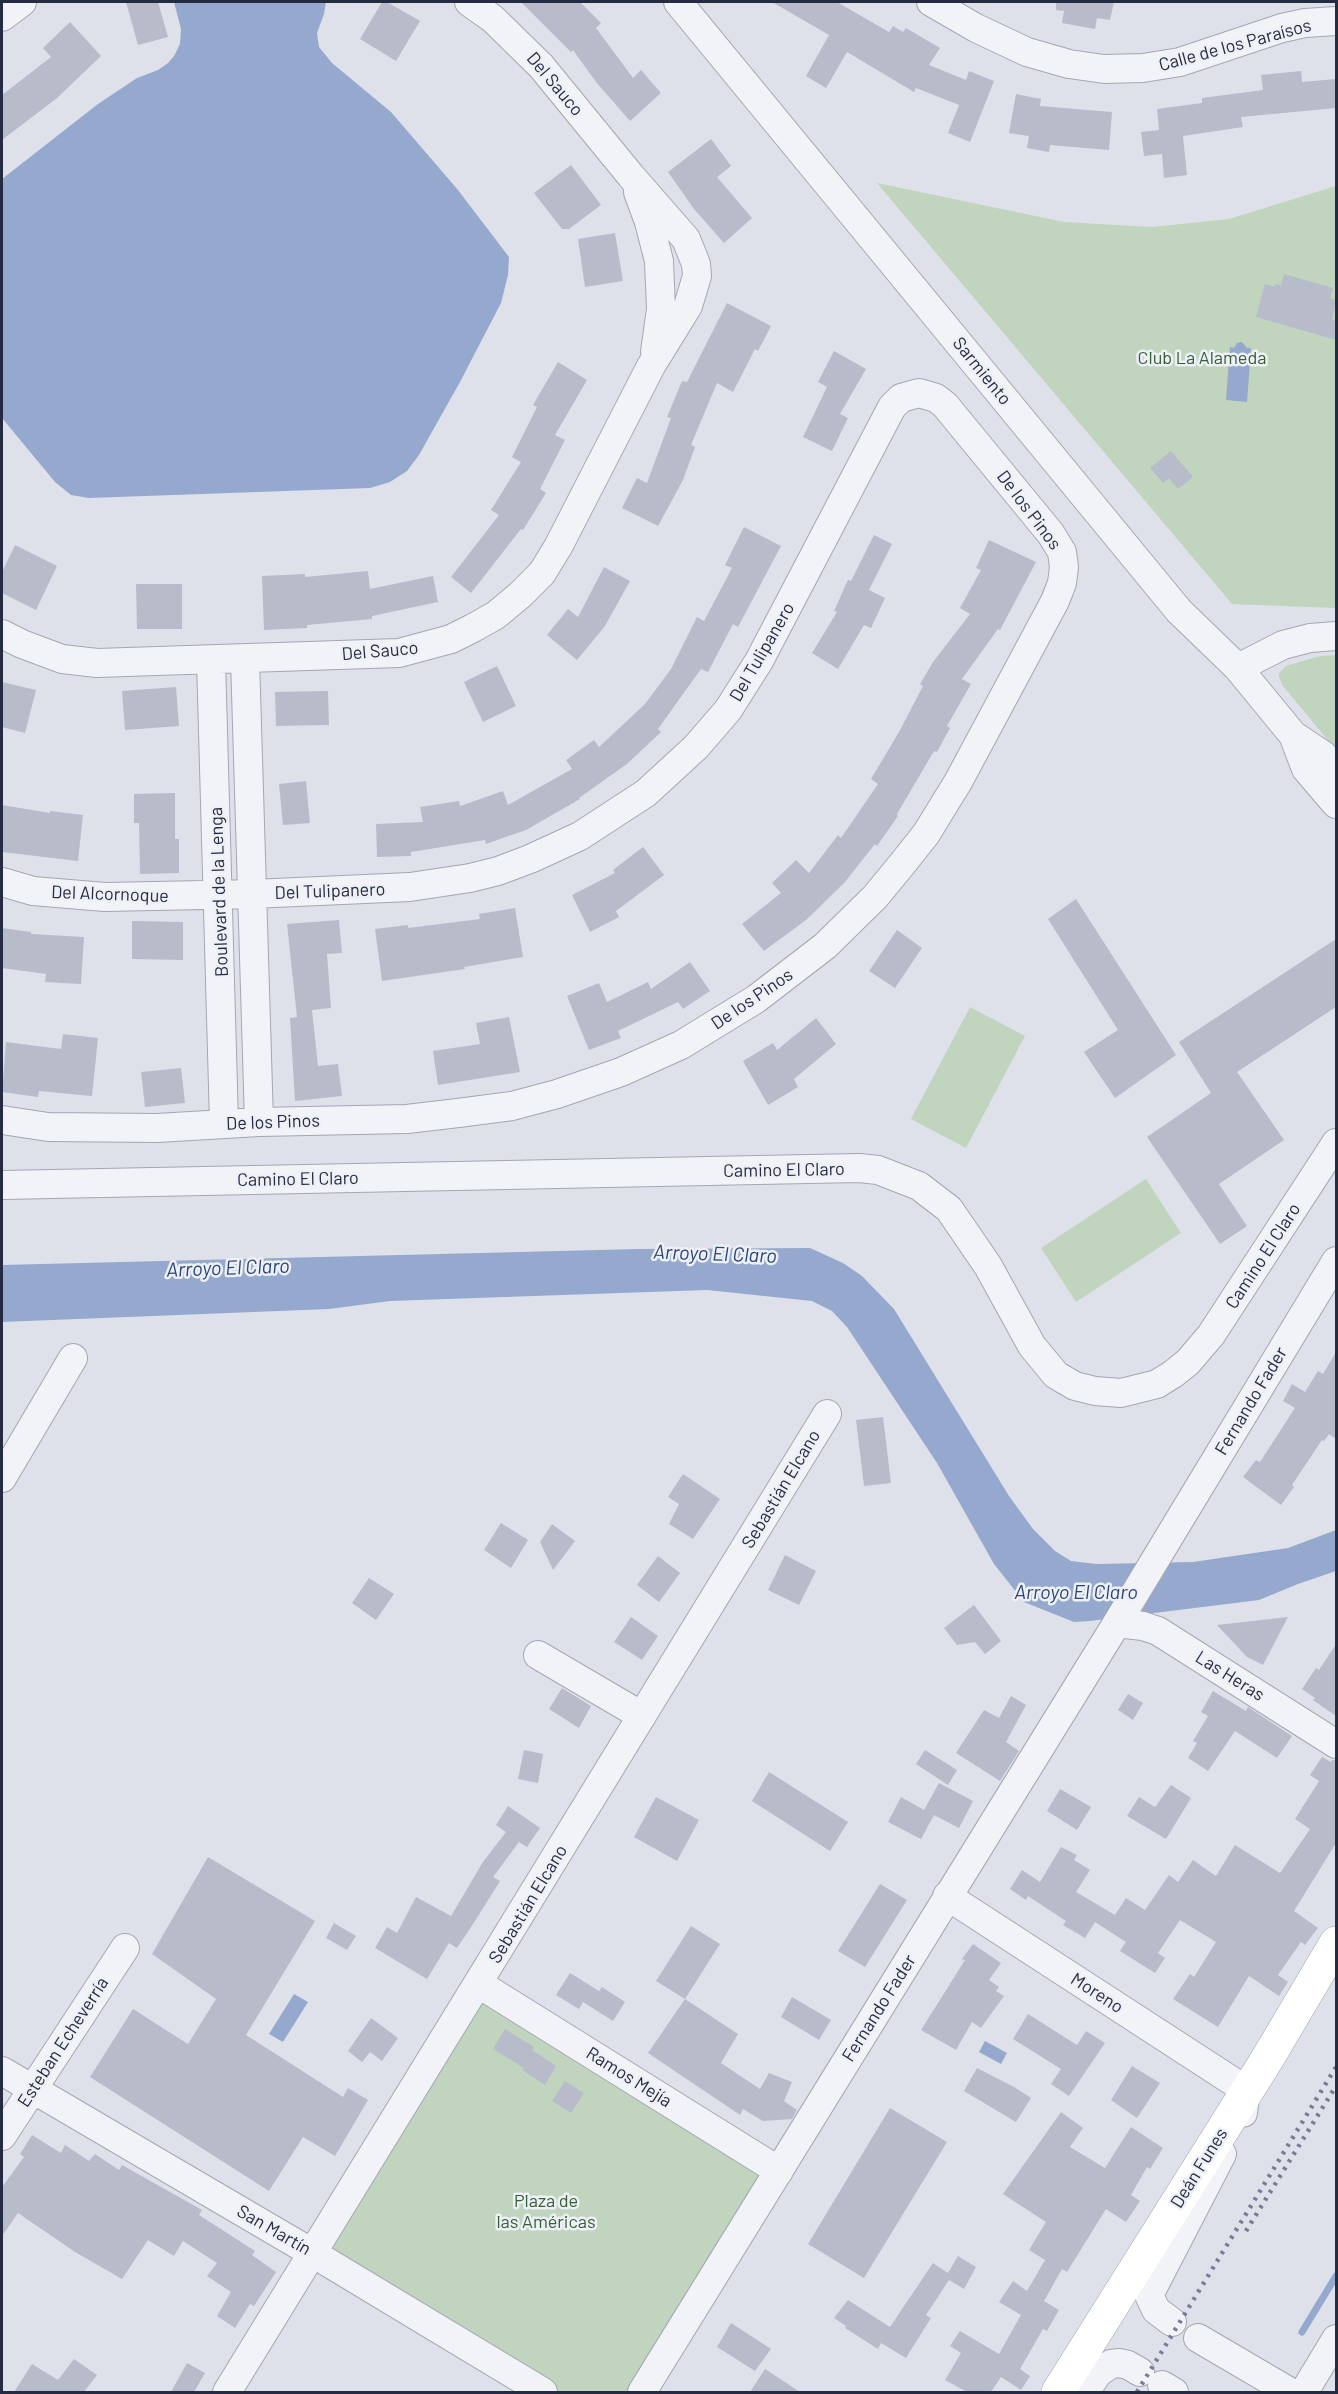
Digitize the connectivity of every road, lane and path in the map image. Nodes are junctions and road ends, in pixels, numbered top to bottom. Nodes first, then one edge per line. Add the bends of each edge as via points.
1 (22, 2) edge
2 (469, 2) edge
3 (678, 2) edge
4 (931, 2) edge
5 (2, 17) edge
6 (1336, 21) edge
7 (918, 393) joint
8 (2, 634) edge
9 (1336, 636) edge
10 (245, 658) junction
11 (211, 660) junction
12 (1238, 668) junction
13 (1293, 735) junction
14 (1336, 771) edge
15 (1336, 804) edge
16 (2, 882) edge
17 (219, 894) junction
18 (252, 894) junction
19 (2, 1120) edge
20 (259, 1122) junction
21 (224, 1123) junction
22 (1336, 1143) edge
23 (2, 1185) edge
24 (1336, 1261) edge
25 (73, 1358) dead end
26 (827, 1414) dead end
27 (2, 1478) edge
28 (1117, 1623) junction
29 (538, 1655) dead end
30 (642, 1716) junction
31 (1336, 1744) edge
32 (948, 1896) junction
33 (1336, 1943) edge
34 (125, 1948) dead end
35 (479, 1984) junction
36 (2, 2071) edge
37 (32, 2090) junction
38 (1246, 2090) junction
39 (2, 2136) edge
40 (779, 2171) junction
41 (314, 2254) junction
42 (1172, 2322) dead end
43 (1198, 2338) dead end
44 (1336, 2339) edge
45 (1159, 2383) edge
46 (227, 2392) edge
47 (543, 2392) edge
48 (642, 2392) edge
49 (1058, 2392) edge
50 (1085, 2392) edge
51 (1290, 2392) edge
52 (1304, 2392) edge

1 - 5 street
2 - 10 street, Del Sauco via 493,19 541,66 631,176 656,243 660,269 660,327 651,366 547,564 496,615 451,639 399,653
3 - 12 street, Sarmiento via 1179,611
4 - 6 street, Calle de los Paraísos via 1027,52 1104,69 1180,62 1282,28
7 - 18 street, Del Tulipanero via 901,398 892,407 759,661 728,710 696,747 646,793 557,847 498,871 410,887
7 - 20 street, De los Pinos via 945,405 1052,534 1062,552 1064,567 1055,601 958,782 926,834 875,897 825,946 756,999 681,1045 601,1079 491,1109 406,1119
8 - 11 street, Del Sauco via 43,652 80,662
9 - 12 street via 1283,645
10 - 11 street, Del Sauco
10 - 18 street, Boulevard de la Lenga
11 - 17 street, Boulevard de la Lenga
12 - 13 street, Sarmiento
13 - 14 street, Sarmiento via 1323,755
13 - 15 street, Sarmiento via 1306,769
16 - 17 street, Del Alcornoque via 62,895
17 - 18 street, Del Tulipanero
17 - 21 street, Boulevard de la Lenga
18 - 20 street, Boulevard de la Lenga
19 - 21 street, De los Pinos via 48,1127 117,1128
20 - 21 street, De los Pinos
22 - 23 street, Camino El Claro via 1210,1335 1188,1362 1157,1384 1121,1393 1075,1386 1056,1375 1032,1346 988,1266 950,1209 919,1186 878,1170
24 - 28 street, Fernando Fader
25 - 27 street
26 - 30 street, Sebastián Elcano
28 - 31 street, Las Heras via 1158,1631
28 - 32 street, Fernando Fader
29 - 30 street
30 - 35 street, Sebastián Elcano
32 - 38 street, Moreno
32 - 40 street, Fernando Fader
33 - 38 main road, Deán Funes
34 - 37 street, Esteban Echeverría
35 - 40 street, Ramos Mejía
35 - 41 street, Sebastián Elcano
36 - 37 street, San Martín
37 - 39 street, Esteban Echeverría
37 - 41 street, San Martín
38 - 42 street via 1243,2114 1149,2295 1156,2310
38 - 49 main road, Deán Funes
40 - 48 street, Fernando Fader
41 - 46 street, Sebastián Elcano
41 - 47 street, San Martín
43 - 51 street
44 - 52 street
45 - 50 street via 1119,2363 1098,2373

